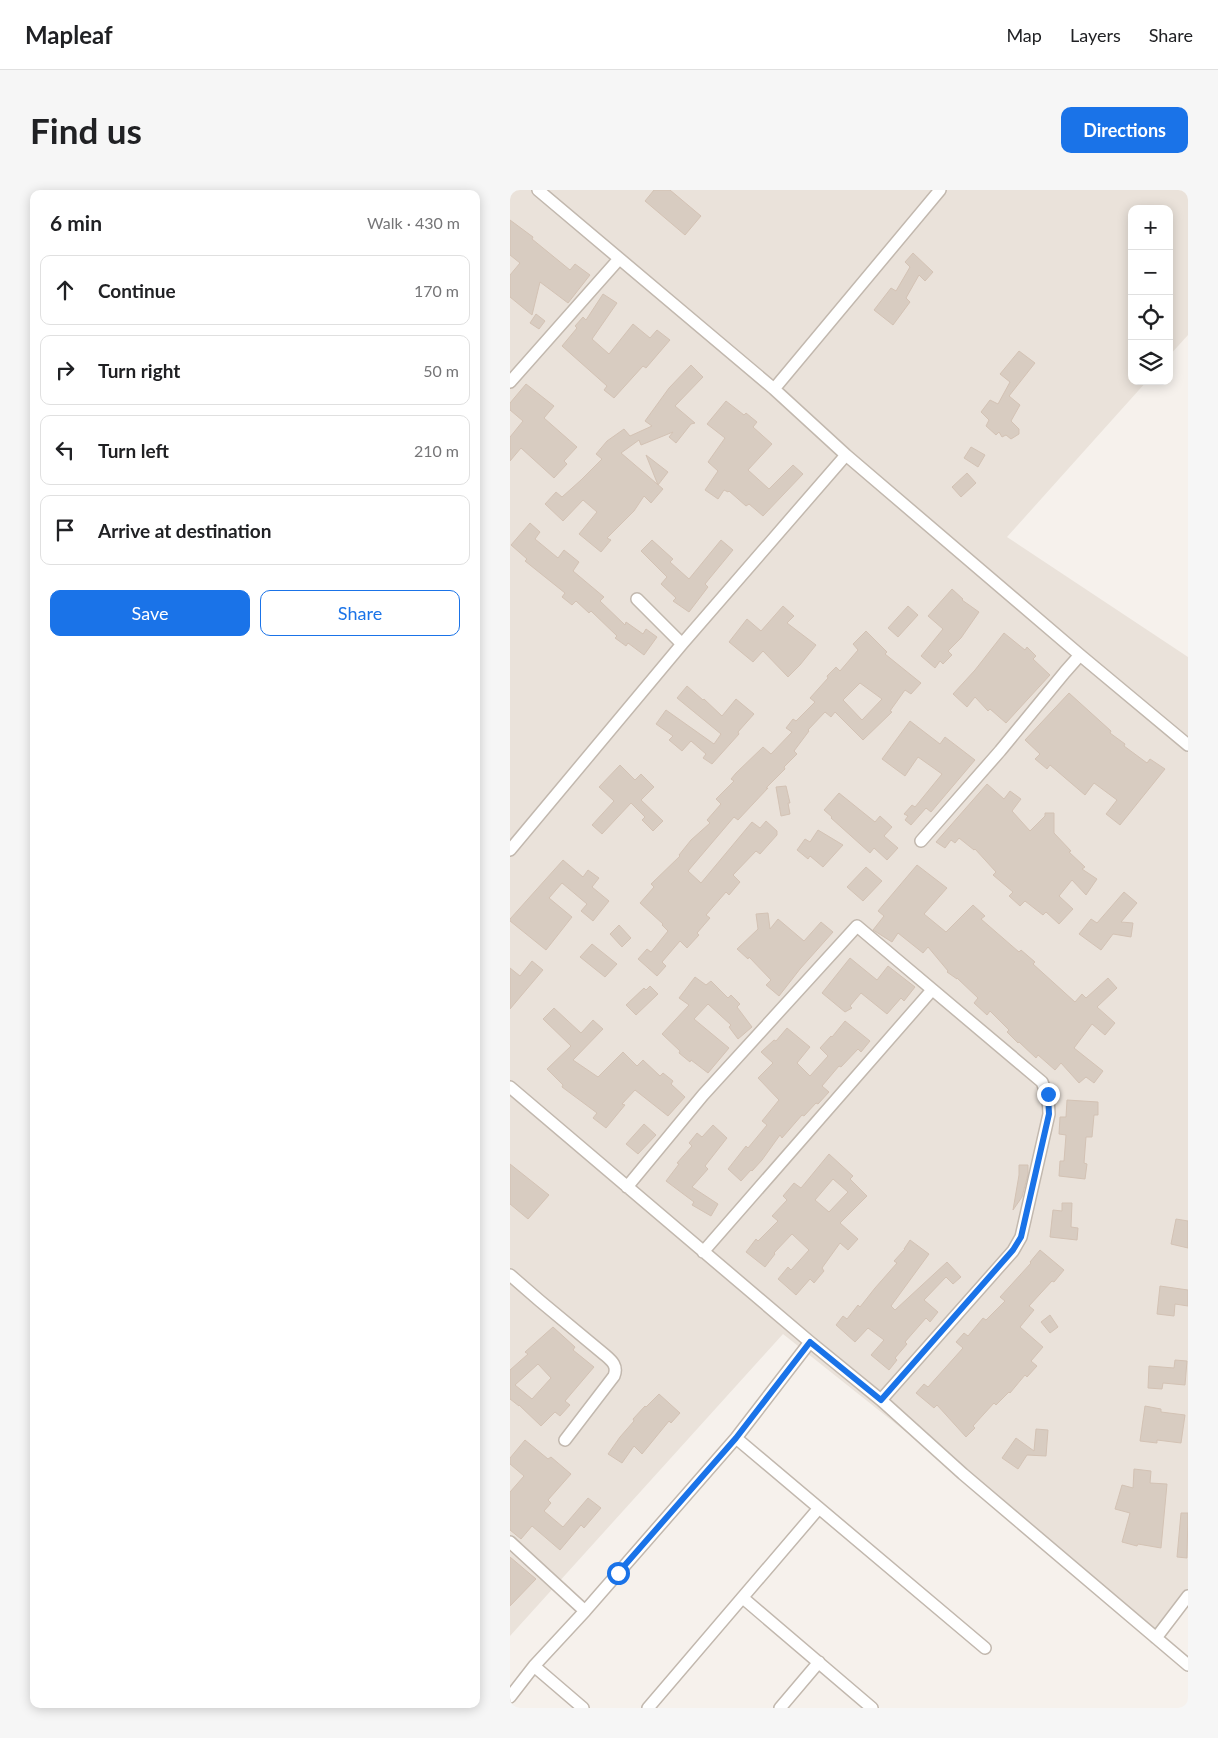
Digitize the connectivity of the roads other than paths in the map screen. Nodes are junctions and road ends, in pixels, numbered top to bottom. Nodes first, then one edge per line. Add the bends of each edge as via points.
1 (538, 190) edge
2 (940, 190) edge
3 (619, 259) junction
4 (510, 382) edge
5 (774, 389) junction
6 (846, 454) junction
7 (637, 599) dead end
8 (682, 644) junction
9 (1080, 655) junction
10 (1188, 745) edge
11 (921, 841) dead end
12 (510, 850) edge
13 (932, 990) junction
14 (510, 1087) edge
15 (627, 1187) junction
16 (703, 1252) junction
17 (510, 1275) edge
18 (810, 1342) junction
19 (881, 1400) junction
20 (736, 1438) junction
21 (566, 1440) dead end
22 (819, 1508) junction
23 (510, 1542) edge
24 (1188, 1596) edge
25 (743, 1598) junction
26 (585, 1611) junction
27 (1156, 1638) junction
28 (985, 1648) dead end
29 (819, 1662) junction
30 (1188, 1665) edge
31 (534, 1666) junction
32 (510, 1697) edge
33 (583, 1708) edge
34 (648, 1708) edge
35 (780, 1708) edge
36 (872, 1708) edge

1 - 3 street
2 - 5 street
3 - 4 street
3 - 5 street
5 - 6 street
6 - 8 street
6 - 9 street
7 - 8 street
8 - 12 street
9 - 10 street
9 - 11 street
13 - 15 street via 857,926 703,1096
13 - 16 street
13 - 19 street via 1042,1082 1048,1094 1049,1114 1017,1244
14 - 15 street
15 - 16 street
16 - 18 street
17 - 21 street via 614,1364 614,1376
18 - 19 street
18 - 20 street
19 - 27 street
20 - 22 street
20 - 26 street
22 - 25 street
22 - 28 street
23 - 26 street
24 - 27 street
25 - 29 street
25 - 34 street
26 - 31 street
27 - 30 street
29 - 35 street
29 - 36 street
31 - 32 street
31 - 33 street

